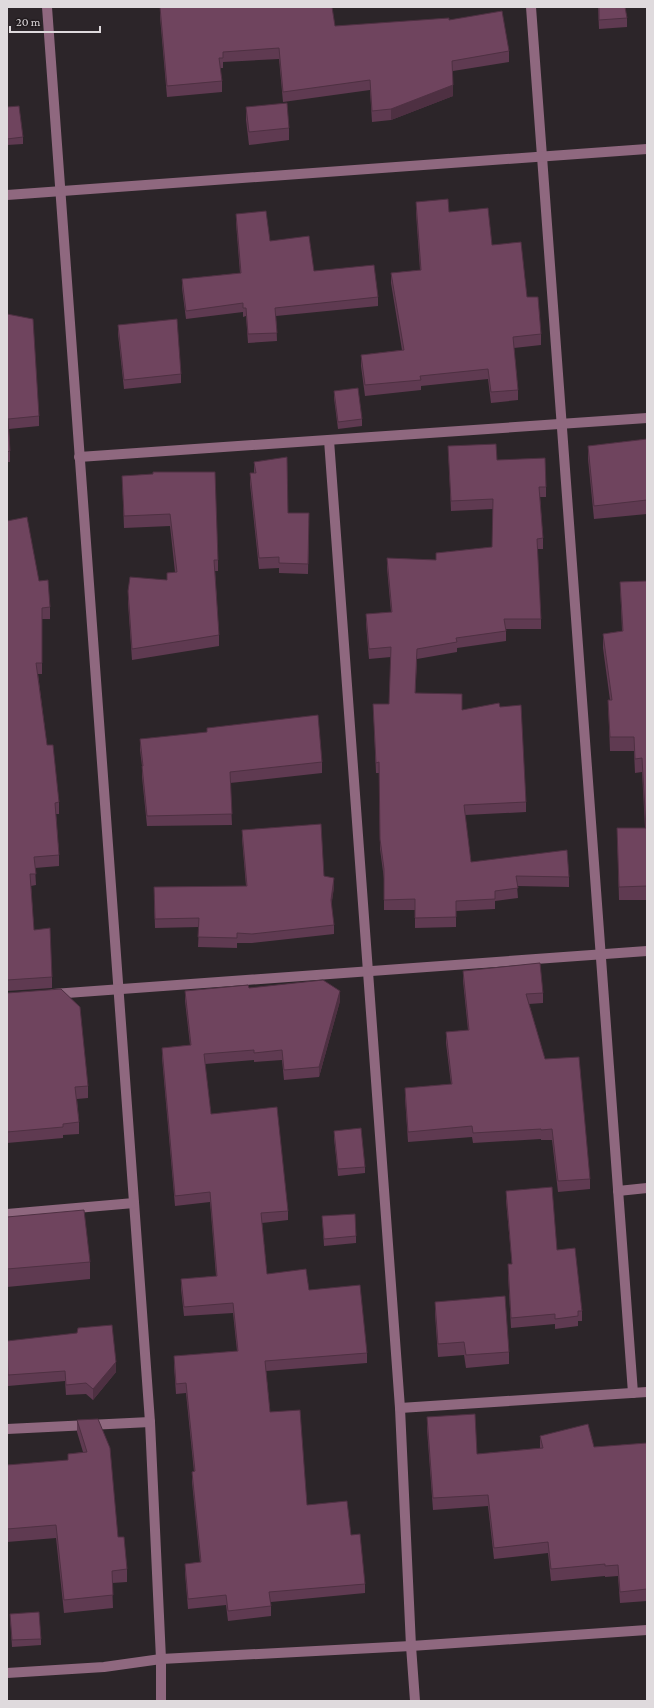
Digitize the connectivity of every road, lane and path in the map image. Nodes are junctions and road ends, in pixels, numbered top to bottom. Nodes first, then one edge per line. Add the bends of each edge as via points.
1 (47, 7) edge
2 (531, 7) edge
3 (647, 149) edge
4 (542, 156) junction
5 (60, 191) junction
6 (7, 195) edge
7 (647, 418) edge
8 (562, 424) junction
9 (329, 440) junction
10 (79, 457) junction
11 (647, 952) edge
12 (601, 955) junction
13 (369, 971) junction
14 (119, 989) junction
15 (39, 996) edge
16 (647, 1188) edge
17 (618, 1191) junction
18 (134, 1203) junction
19 (7, 1214) edge
20 (647, 1392) edge
21 (633, 1393) junction
22 (400, 1408) junction
23 (150, 1422) junction
24 (7, 1430) edge
25 (647, 1630) edge
26 (411, 1646) junction
27 (161, 1659) junction
28 (7, 1673) edge
29 (161, 1701) edge
30 (415, 1701) edge

1 - 5 street
2 - 4 street
3 - 4 street
4 - 5 street
4 - 8 street
5 - 6 street
5 - 10 street
7 - 8 street
8 - 9 street
8 - 12 street
9 - 10 street
9 - 13 street
10 - 14 street
11 - 12 street
12 - 13 street
12 - 17 street
13 - 14 street
13 - 22 street
14 - 15 street
14 - 18 street
16 - 17 street
17 - 21 street
18 - 19 street
18 - 23 street
20 - 21 street
21 - 22 street
22 - 26 street
23 - 24 street
23 - 27 street
25 - 26 street
26 - 27 street
26 - 30 street
27 - 28 street via 104,1667
27 - 29 street

